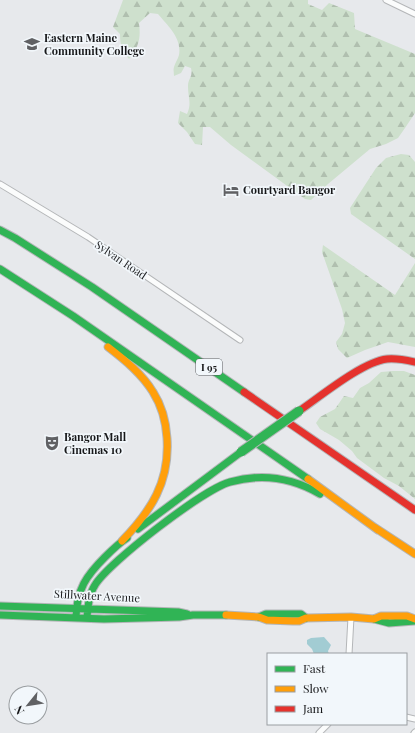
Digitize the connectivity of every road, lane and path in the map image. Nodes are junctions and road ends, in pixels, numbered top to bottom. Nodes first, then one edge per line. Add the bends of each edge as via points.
1 (386, 0) edge
2 (415, 14) edge
3 (0, 184) edge
4 (0, 230) edge
5 (0, 269) edge
6 (24, 284) junction
7 (240, 340) dead end
8 (415, 362) edge
9 (415, 510) edge
10 (378, 530) junction
11 (122, 541) junction
12 (415, 554) edge
13 (0, 606) edge
14 (76, 607) junction
15 (88, 607) junction
16 (0, 615) edge
17 (193, 615) junction
18 (76, 617) junction
19 (87, 617) junction
20 (351, 617) junction
21 (415, 620) edge
22 (349, 653) edge
23 (327, 725) edge
24 (319, 733) edge

1 - 2 street
3 - 7 street, Sylvan Road via 88,237
4 - 9 main road, I 95 via 92,287
5 - 6 main road
6 - 10 main road via 330,494
6 - 11 main road via 122,358 148,384 162,408 169,449 162,485 150,509
8 - 11 main road, bridge via 394,358 380,359 361,368 299,410
10 - 12 main road
10 - 15 main road via 315,491 282,478 257,477 227,483 156,529 101,576 94,586
11 - 14 main road via 86,578
13 - 14 main road, Stillwater Avenue
14 - 15 main road, Stillwater Avenue
14 - 18 main road
15 - 17 main road, Stillwater Avenue
15 - 19 main road
16 - 18 main road, Stillwater Avenue
17 - 19 main road, Stillwater Avenue via 171,618
17 - 20 main road, Stillwater Avenue via 259,617 266,614 301,614 306,618
18 - 19 main road, Stillwater Avenue
20 - 21 main road, Stillwater Avenue via 374,619 381,616 407,616
20 - 22 street
23 - 24 street

